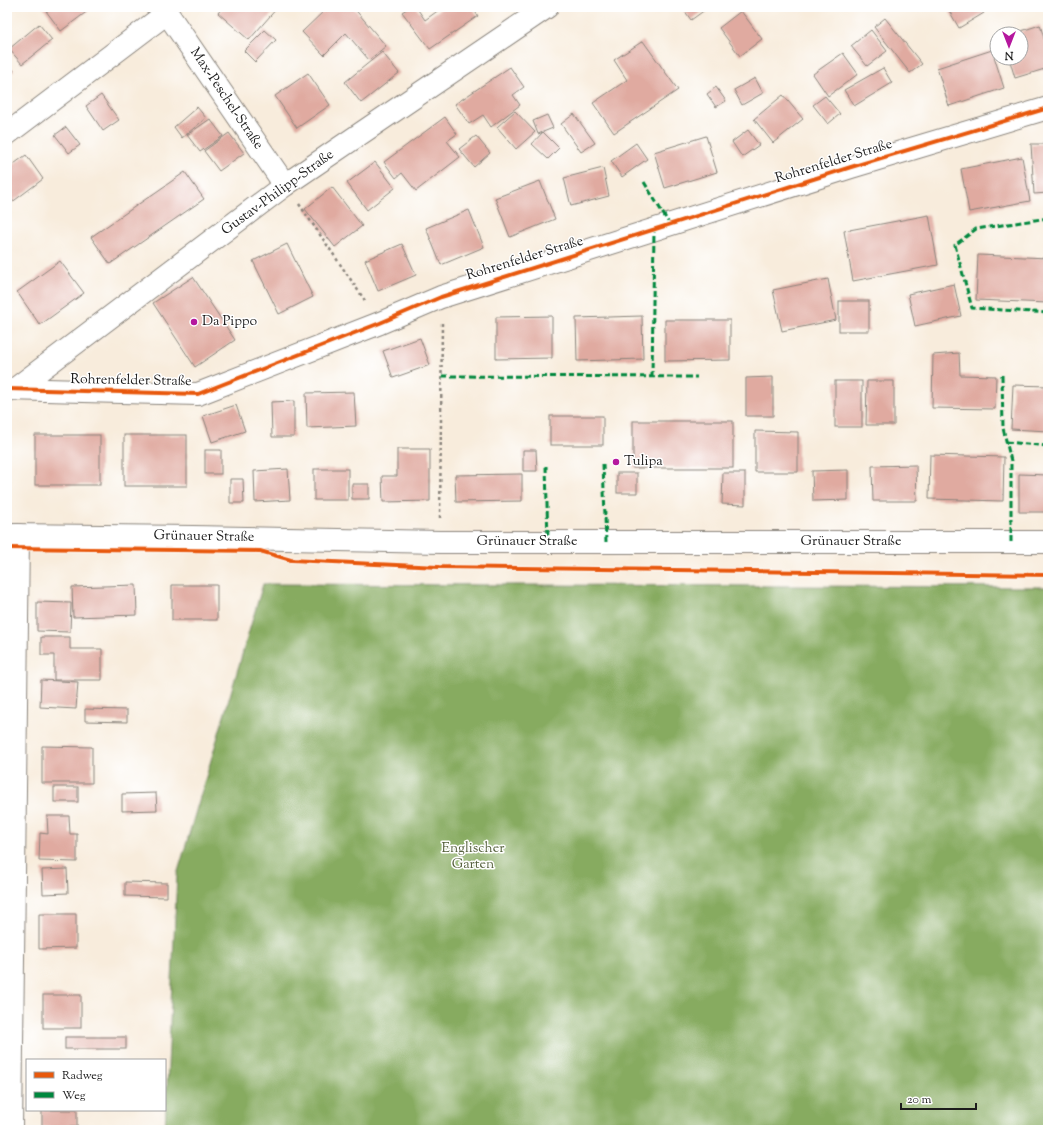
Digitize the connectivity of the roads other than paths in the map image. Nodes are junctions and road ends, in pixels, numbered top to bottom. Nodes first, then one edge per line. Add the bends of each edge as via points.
1 (547, 7) edge
2 (165, 10) edge
3 (1048, 108) edge
4 (7, 134) edge
5 (285, 185) junction
6 (11, 389) edge
7 (12, 535) edge
8 (1048, 542) edge
9 (12, 1130) edge

1 - 5 street, Gustav-Philipp-Straße
2 - 4 street, Max-Peschel-Straße
2 - 5 street, Max-Peschel-Straße
3 - 6 street, Rohrenfelder Straße via 851,167 441,297 198,394
5 - 6 street, Gustav-Philipp-Straße
7 - 8 street, Grünauer Straße via 440,542
7 - 9 street

